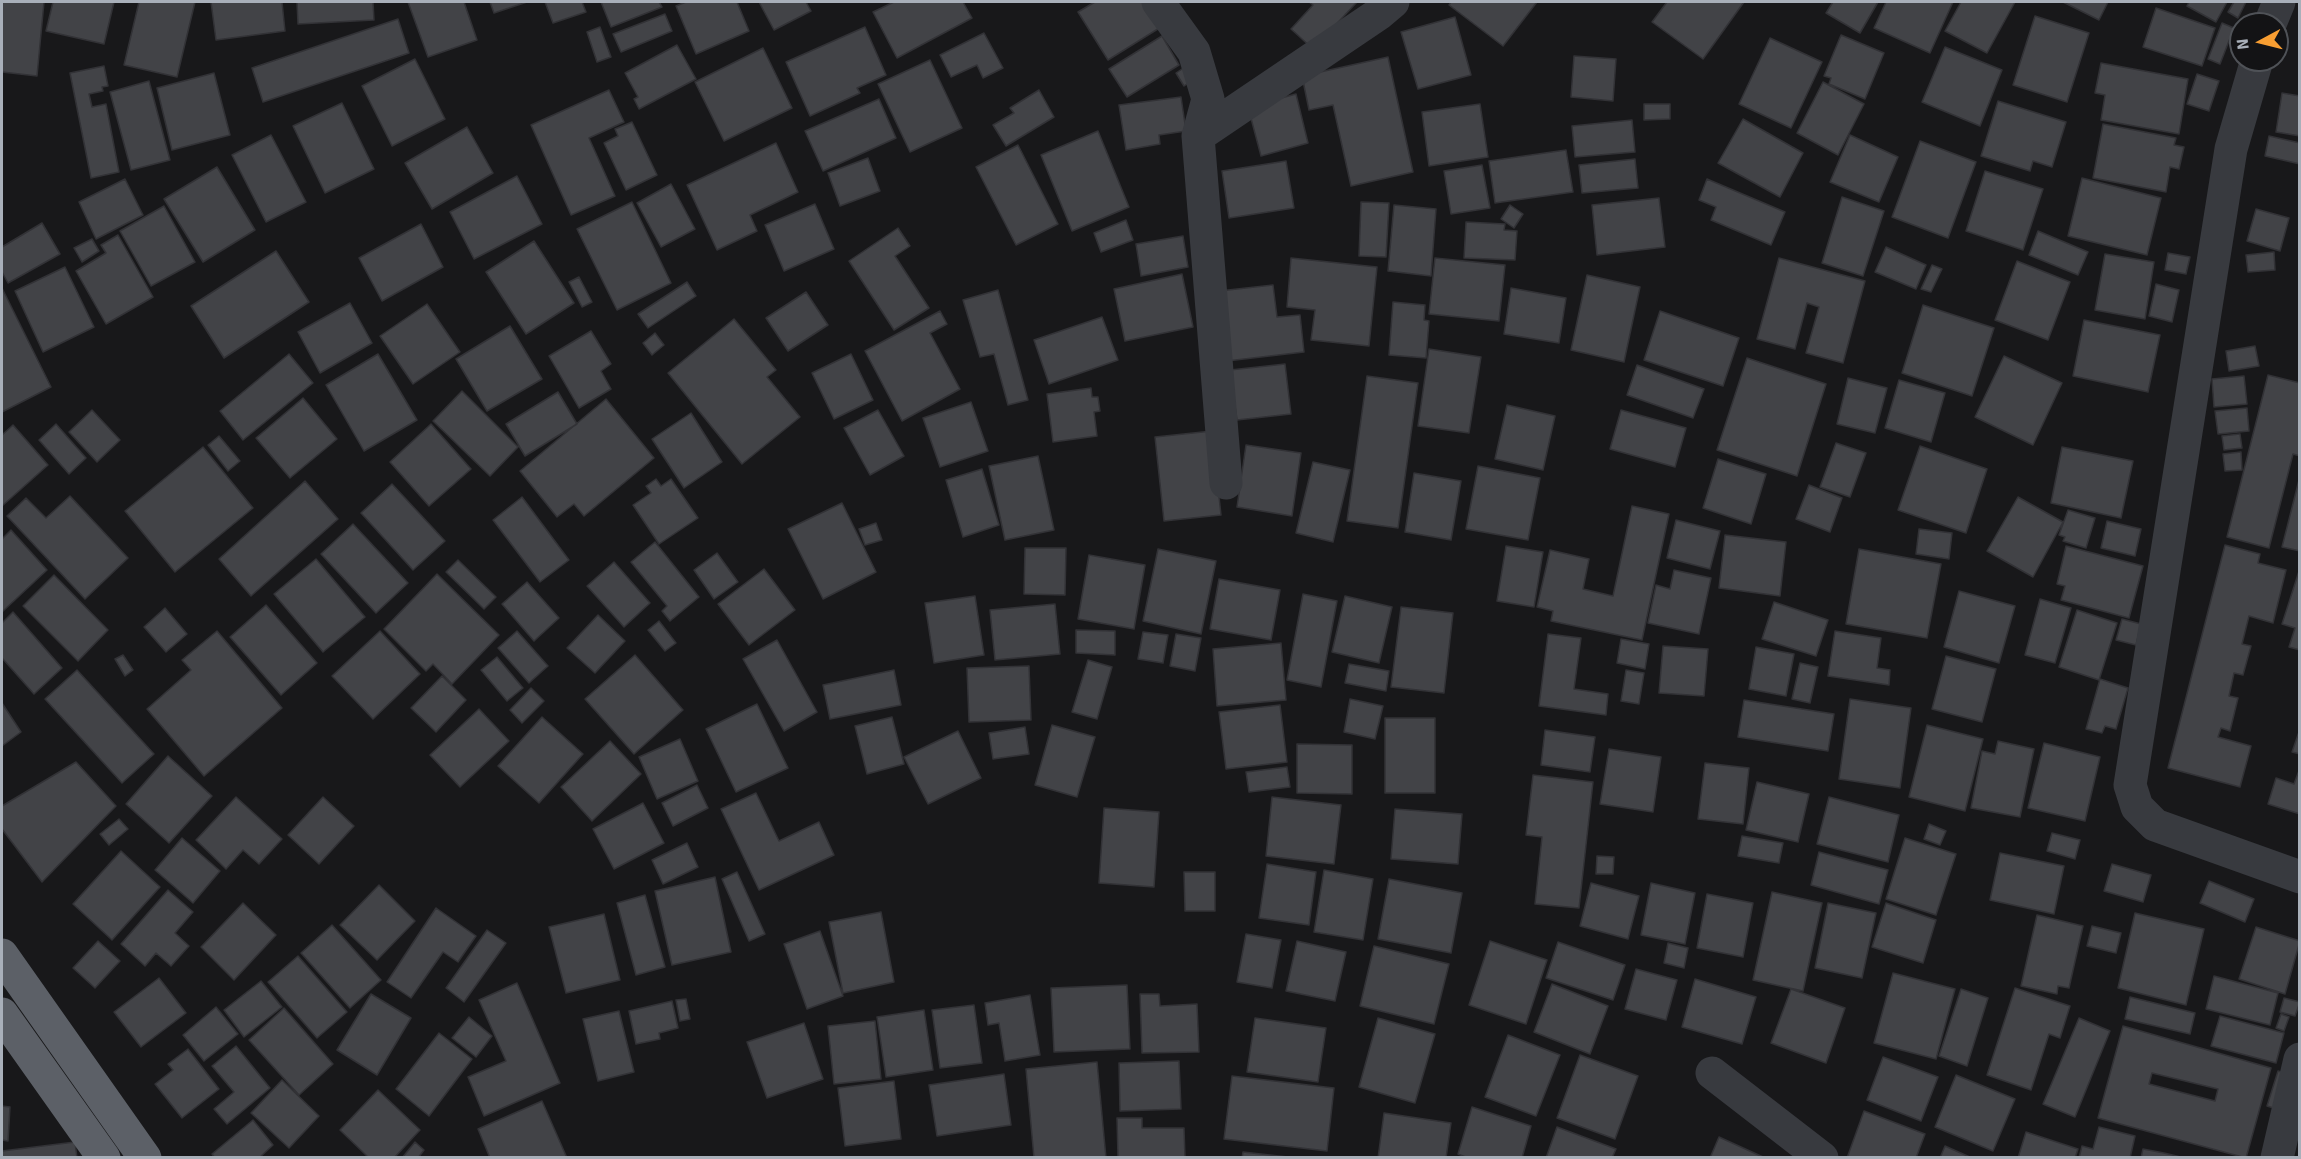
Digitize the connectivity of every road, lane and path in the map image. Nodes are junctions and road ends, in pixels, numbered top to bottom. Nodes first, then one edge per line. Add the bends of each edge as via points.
1 (1158, 2) edge
2 (1393, 2) edge
3 (2253, 72) edge
4 (1198, 136) junction
5 (1226, 483) dead end
6 (2300, 878) edge
7 (2, 955) edge
8 (2, 1014) edge
9 (2300, 1059) edge
10 (1712, 1073) dead end
11 (104, 1158) edge
12 (145, 1158) edge
13 (1822, 1158) edge
14 (2277, 1158) edge

1 - 4 street via 1197,62 1208,99
2 - 4 street
3 - 6 street via 2231,149 2130,785 2137,807 2155,825
4 - 5 street
7 - 12 highway
8 - 11 highway
9 - 14 street
10 - 13 street

